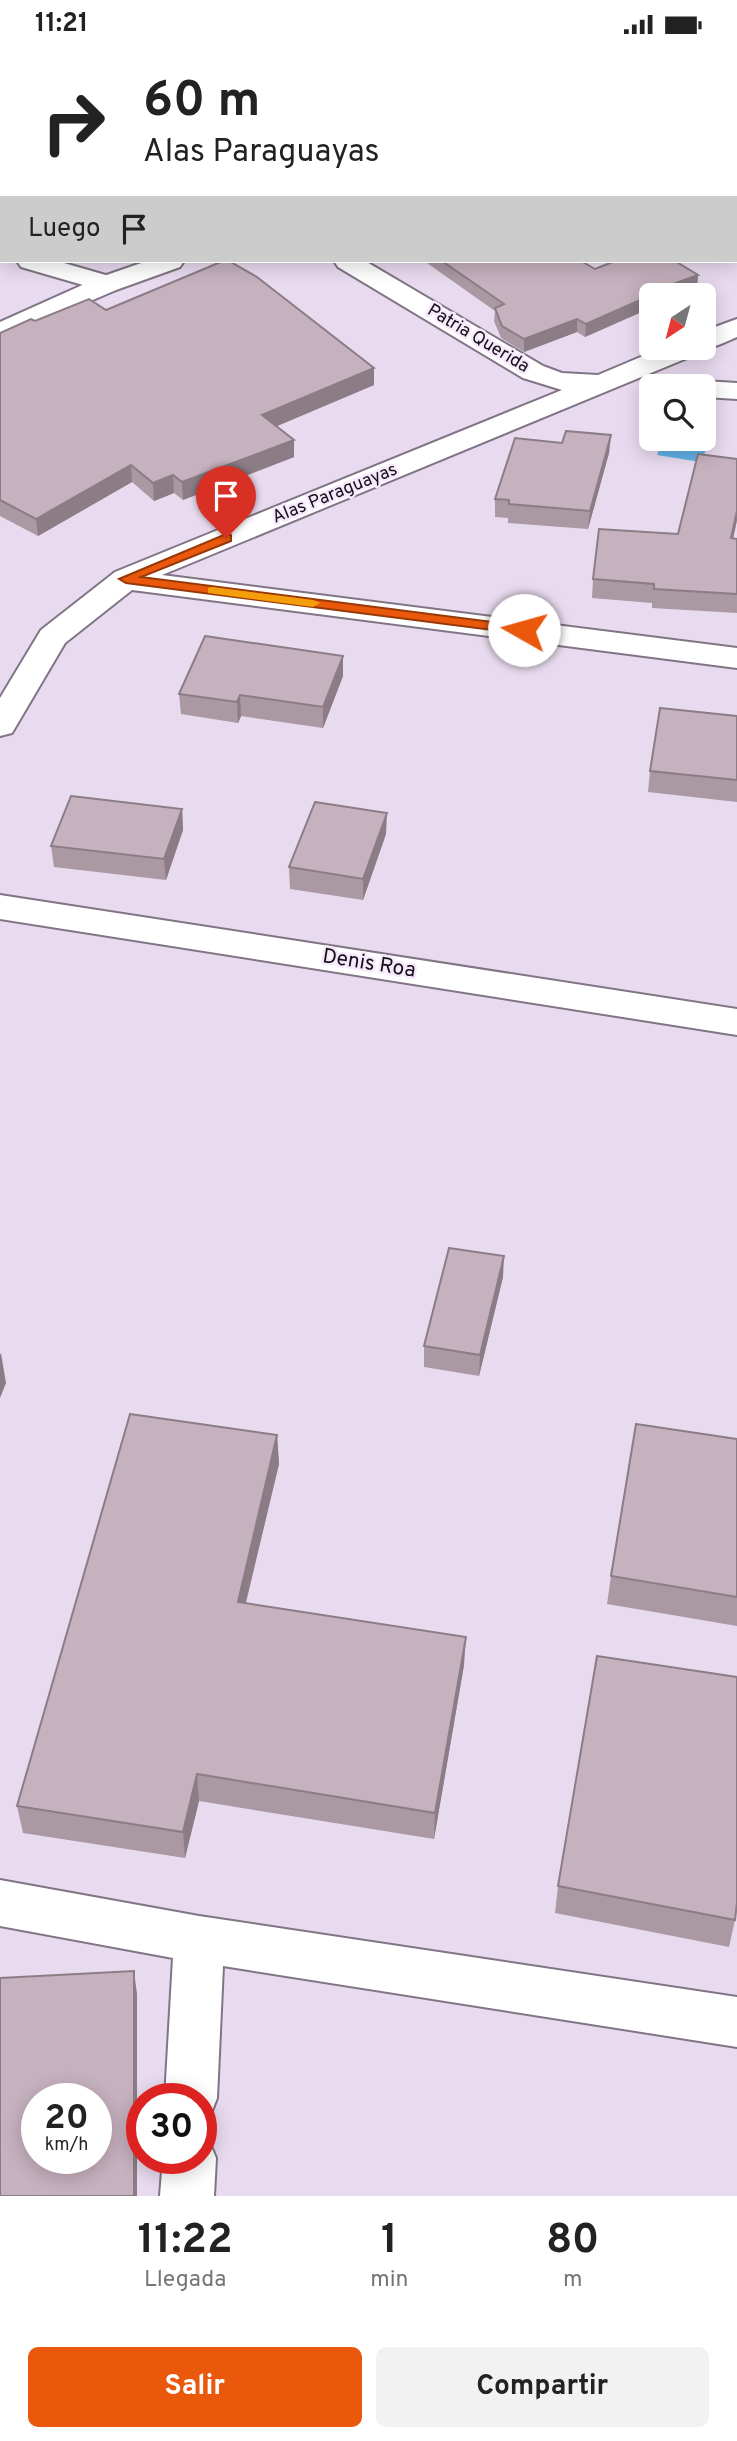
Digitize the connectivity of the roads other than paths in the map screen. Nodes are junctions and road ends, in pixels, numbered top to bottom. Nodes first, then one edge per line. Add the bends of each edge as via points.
1 (37, 263) edge
2 (165, 263) edge
3 (350, 263) edge
4 (107, 284) junction
5 (737, 327) edge
6 (0, 332) edge
7 (716, 336) edge
8 (656, 361) edge
9 (603, 383) junction
10 (639, 385) edge
11 (716, 390) edge
12 (737, 391) edge
13 (126, 579) junction
14 (737, 658) edge
15 (0, 726) edge
16 (0, 907) edge
17 (737, 1022) edge
18 (0, 1903) edge
19 (199, 1939) junction
20 (737, 2022) edge
21 (192, 2083) edge
22 (188, 2174) edge
23 (187, 2196) edge

1 - 4 street
2 - 4 street
3 - 9 street, Patria Querida via 533,372 559,381
4 - 6 street
5 - 7 street
8 - 9 street, Alas Paraguayas
9 - 10 street, Patria Querida
9 - 13 street, Alas Paraguayas
11 - 12 street
13 - 14 street
13 - 15 street, Alas Paraguayas via 52,637
16 - 17 street, Denis Roa
18 - 19 street
19 - 20 street
19 - 21 street
22 - 23 street

